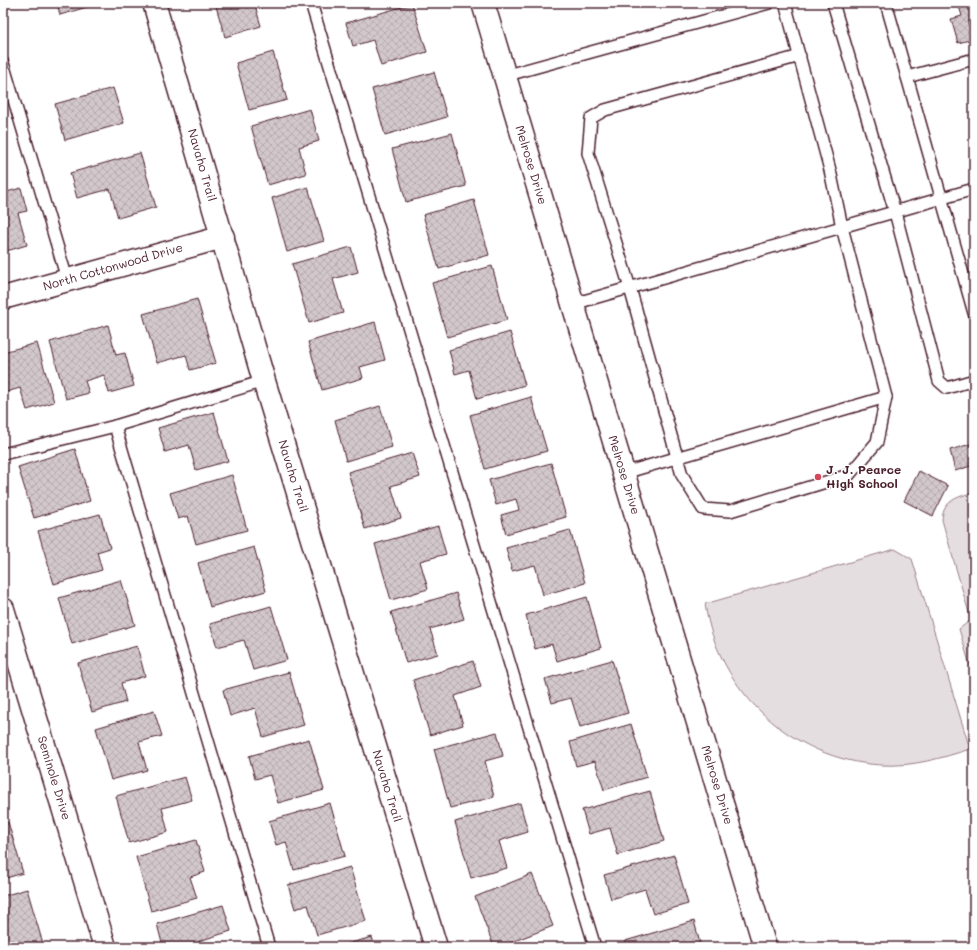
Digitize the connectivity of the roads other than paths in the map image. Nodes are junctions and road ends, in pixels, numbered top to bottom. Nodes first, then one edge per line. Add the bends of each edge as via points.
1 (154, 3) edge
2 (311, 3) edge
3 (482, 3) edge
4 (769, 3) edge
5 (785, 3) edge
6 (833, 3) edge
7 (886, 3) edge
8 (800, 56) junction
9 (974, 59) edge
10 (3, 63) edge
11 (504, 76) junction
12 (907, 77) junction
13 (974, 189) edge
14 (942, 198) junction
15 (895, 212) junction
16 (842, 227) junction
17 (223, 237) junction
18 (67, 279) junction
19 (630, 288) junction
20 (3, 298) edge
21 (572, 304) junction
22 (974, 313) edge
23 (974, 380) edge
24 (264, 381) junction
25 (886, 397) junction
26 (115, 426) junction
27 (3, 454) edge
28 (677, 456) junction
29 (624, 473) junction
30 (3, 609) edge
31 (105, 947) edge
32 (269, 947) edge
33 (436, 947) edge
34 (595, 947) edge
35 (765, 947) edge

1 - 17 street, Navaho Trail
2 - 34 lane
3 - 11 street, Melrose Drive
4 - 11 lane
5 - 8 lane
6 - 15 lane
7 - 12 lane
8 - 16 lane
8 - 19 lane via 605,110 591,118 588,153
9 - 12 lane
10 - 18 lane
11 - 21 street, Melrose Drive
12 - 14 lane
13 - 14 lane
14 - 15 lane
14 - 22 lane
15 - 16 lane
15 - 23 lane via 939,381 947,388
16 - 19 lane
16 - 25 lane
17 - 18 street, North Cottonwood Drive
17 - 24 street, Navaho Trail
18 - 20 street, North Cottonwood Drive
19 - 21 lane
19 - 28 lane
21 - 29 street, Melrose Drive
24 - 26 lane
24 - 33 street, Navaho Trail
25 - 28 lane
25 - 28 lane via 877,442 849,475 730,511 703,509 682,475
26 - 27 lane
26 - 32 lane
28 - 29 lane
29 - 35 street, Melrose Drive
30 - 31 street, Seminole Drive

